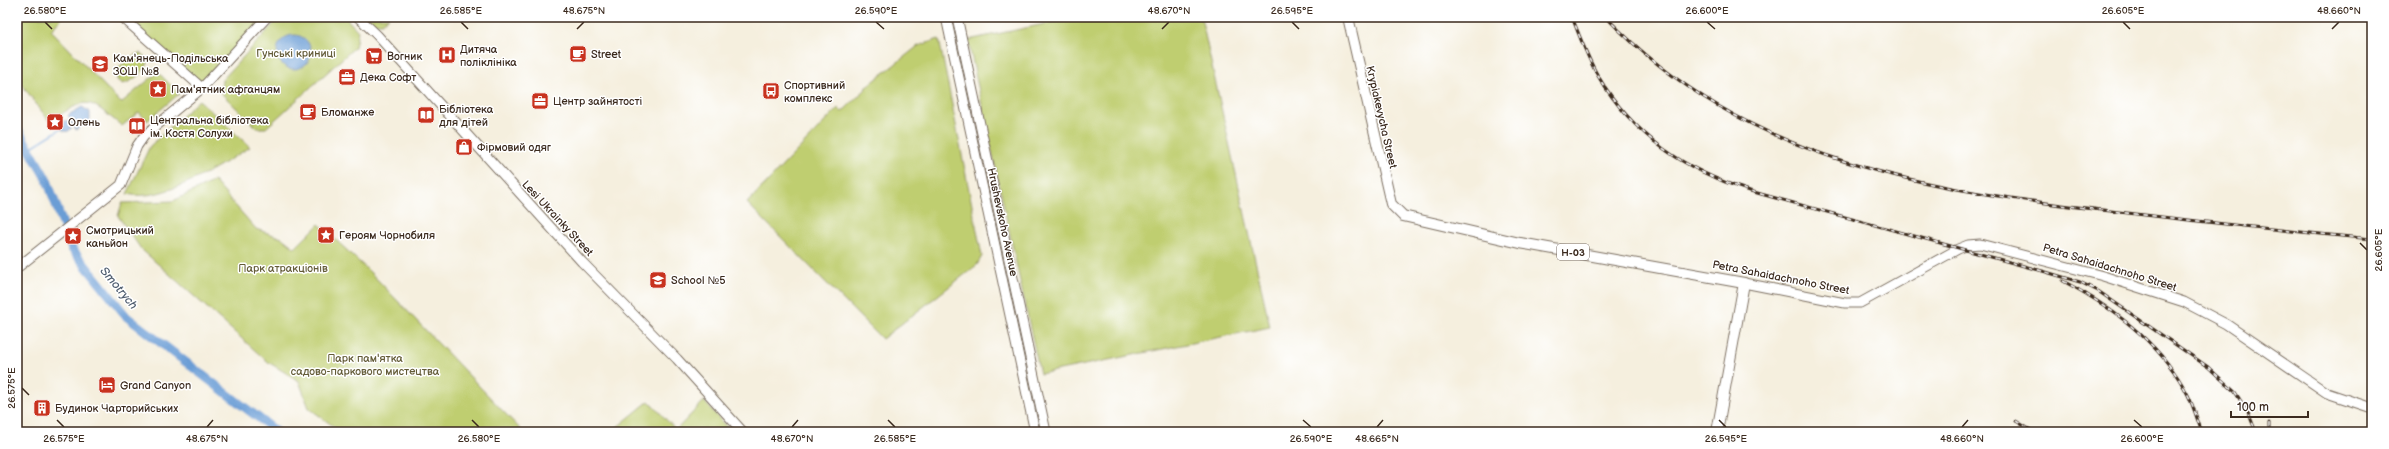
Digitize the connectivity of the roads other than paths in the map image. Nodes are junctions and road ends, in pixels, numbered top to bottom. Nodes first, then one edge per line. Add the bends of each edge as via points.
1 (122, 17) edge
2 (267, 17) edge
3 (358, 17) edge
4 (946, 17) edge
5 (957, 17) edge
6 (1348, 17) edge
7 (202, 88) junction
8 (1403, 216) joint
9 (17, 268) edge
10 (1744, 283) junction
11 (2372, 408) edge
12 (743, 432) edge
13 (1035, 432) edge
14 (1046, 432) edge
15 (1717, 432) edge

1 - 7 main road
2 - 7 main road
3 - 12 main road, Lesi Ukrainky Street via 582,262 677,359
4 - 13 main road, Hrushevskoho Avenue
5 - 14 main road, Hrushevskoho Avenue
6 - 8 main road, Krypiakevycha Street / Н-03 via 1391,204
7 - 9 main road via 144,136 137,146 121,185
8 - 10 main road, Petra Sahaidachnoho Street / Н-03 via 1520,243
10 - 11 main road, Petra Sahaidachnoho Street via 1845,303 1860,303 1958,249 1980,244 2076,268 2184,302 2226,324 2327,393
10 - 15 main road

